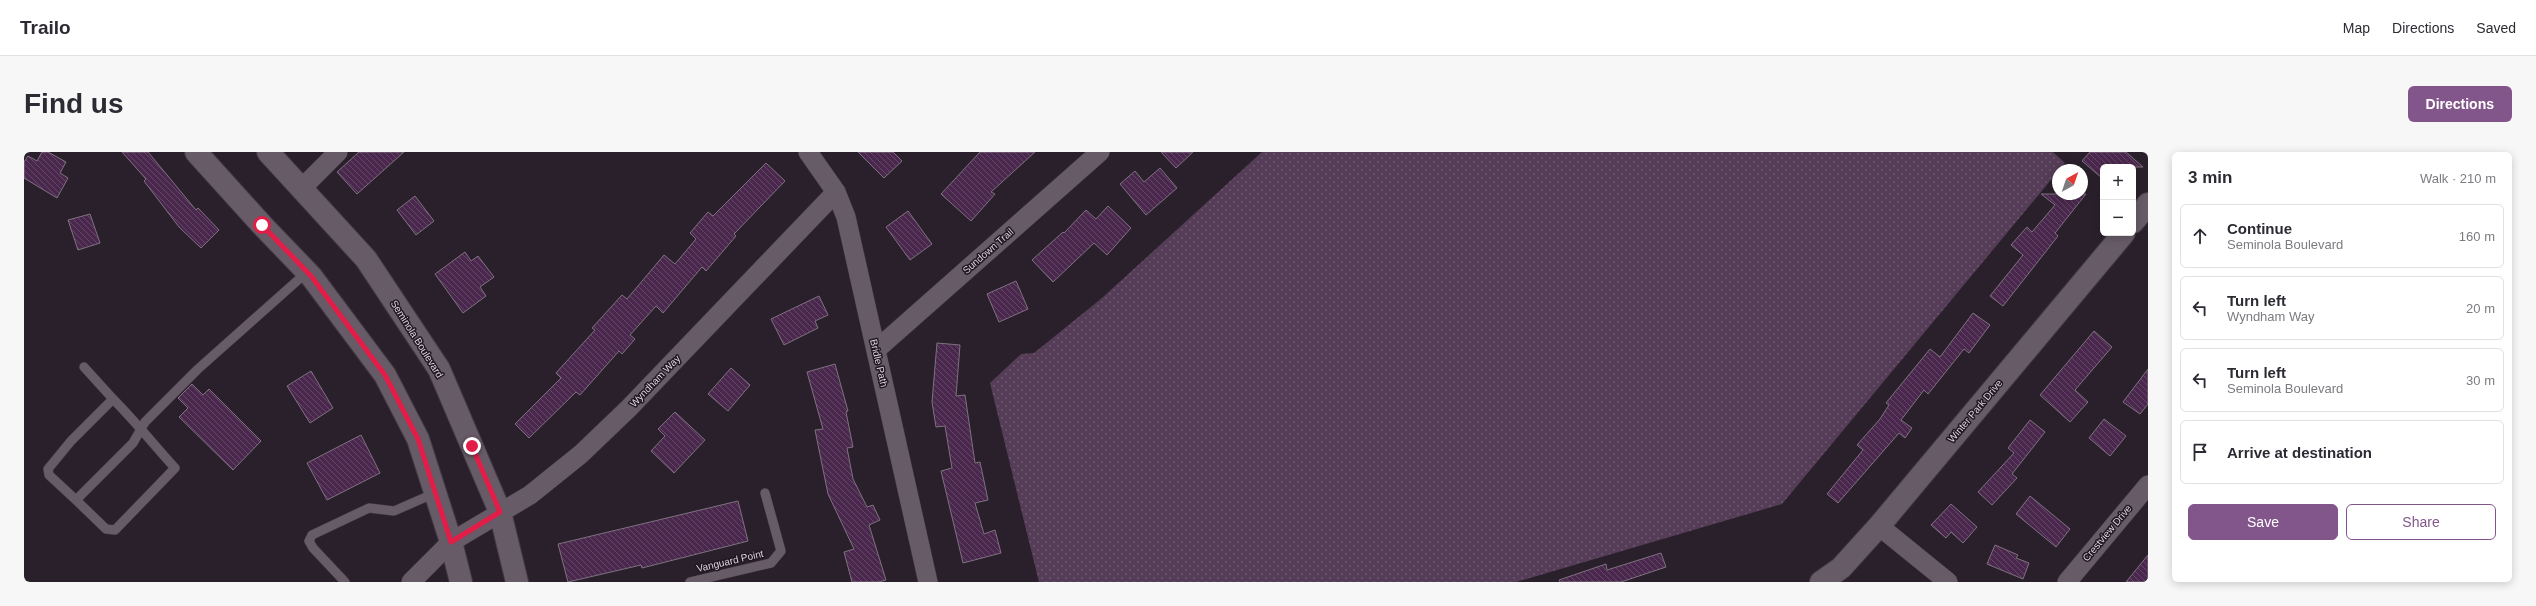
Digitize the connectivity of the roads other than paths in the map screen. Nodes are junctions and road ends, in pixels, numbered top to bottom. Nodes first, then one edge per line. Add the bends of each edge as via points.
1 (196, 152) edge
2 (268, 152) edge
3 (338, 152) edge
4 (808, 152) edge
5 (1100, 152) edge
6 (302, 188) junction
7 (836, 192) junction
8 (2148, 204) edge
9 (2136, 218) edge
10 (2121, 236) edge
11 (307, 272) junction
12 (876, 350) junction
13 (84, 367) dead end
14 (113, 399) junction
15 (140, 429) junction
16 (2148, 485) edge
17 (435, 493) junction
18 (765, 493) dead end
19 (76, 500) junction
20 (500, 512) junction
21 (1879, 526) junction
22 (451, 542) junction
23 (345, 582) edge
24 (410, 582) edge
25 (461, 582) edge
26 (517, 582) edge
27 (690, 582) edge
28 (928, 582) edge
29 (1820, 582) edge
30 (1948, 582) edge
31 (2067, 582) edge

1 - 11 main road
2 - 6 main road, Seminola Boulevard
3 - 6 street
4 - 7 street, Bridle Path
5 - 12 street, Sundown Trail
6 - 20 main road, Seminola Boulevard via 366,259 439,369
7 - 12 street, Bridle Path via 853,246
7 - 20 street, Wyndham Way via 629,408 581,454 530,495
8 - 9 main road
10 - 21 main road, Winter Park Drive
11 - 15 lane via 198,369
11 - 17 main road via 385,375 418,439
12 - 28 street, Bridle Path
13 - 14 lane
14 - 15 lane
14 - 19 lane via 71,441 48,469 49,475
15 - 19 lane via 134,443
15 - 19 lane via 175,468 172,472 116,530 106,529
16 - 31 street, Crestview Drive
17 - 22 main road
17 - 23 lane via 394,511 369,508 312,535 309,541 313,548
18 - 27 lane, Vanguard Point via 781,552 778,558 771,563
20 - 22 street, Wyndham Way
20 - 26 main road, Seminola Boulevard
21 - 29 main road, Winter Park Drive via 1841,568
21 - 30 street
22 - 24 street, Wyndham Way
22 - 25 main road

